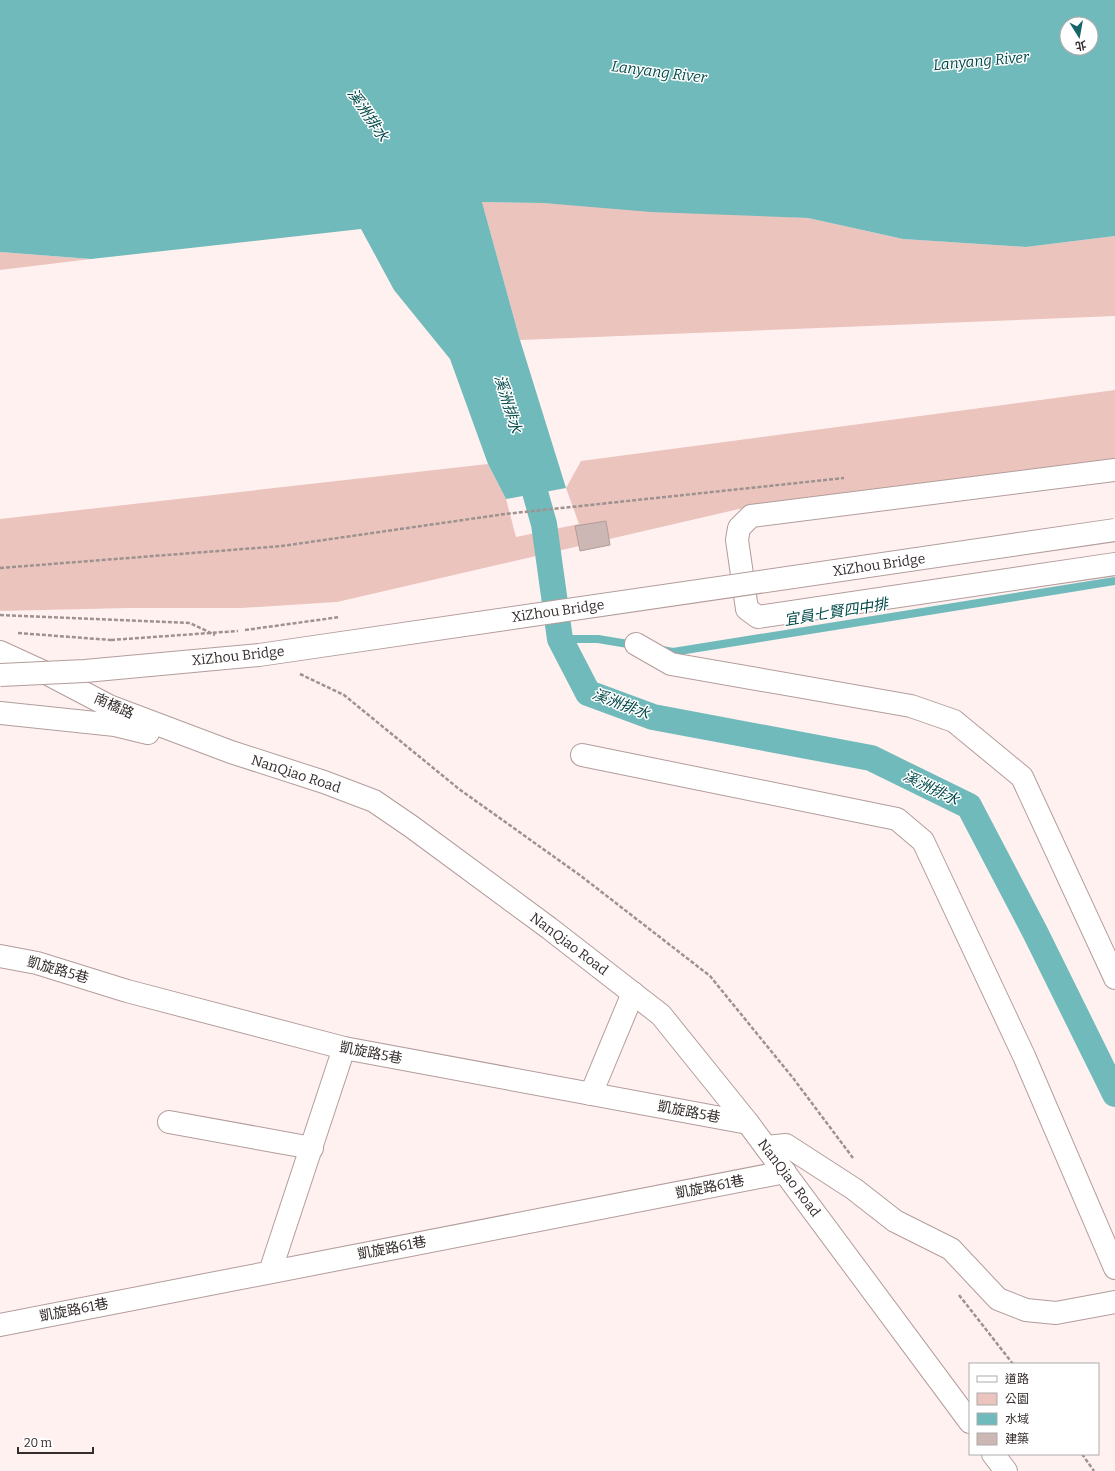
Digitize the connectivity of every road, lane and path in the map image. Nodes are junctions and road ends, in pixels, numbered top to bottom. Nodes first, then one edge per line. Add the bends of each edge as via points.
1 (1115, 470) edge
2 (849, 478) dead end
3 (1115, 530) edge
4 (1115, 564) edge
5 (0, 568) edge
6 (16, 633) dead end
7 (111, 640) dead end
8 (636, 644) dead end
9 (0, 652) edge
10 (0, 675) edge
11 (0, 713) edge
12 (231, 752) junction
13 (582, 755) dead end
14 (0, 956) edge
15 (1115, 978) edge
16 (633, 993) junction
17 (344, 1048) junction
18 (591, 1094) junction
19 (169, 1122) dead end
20 (748, 1123) junction
21 (766, 1147) junction
22 (312, 1148) junction
23 (785, 1172) junction
24 (1115, 1268) edge
25 (270, 1272) junction
26 (1115, 1302) edge
27 (0, 1325) edge
28 (969, 1421) edge
29 (995, 1455) edge
30 (1083, 1455) edge
31 (1006, 1471) edge
32 (1094, 1471) edge

1 - 4 street via 751,516 739,528 738,540 747,610 758,617
2 - 5 path via 528,511 282,546
3 - 10 street, XiZhou Bridge, bridge via 260,655 85,671
6 - 7 path
8 - 15 street via 671,664 911,706 954,721 1022,777
9 - 12 street, 南橋路 via 109,706
11 - 12 street, NanQiao Road via 115,725
12 - 16 street, NanQiao Road via 374,801 543,923
13 - 24 street via 897,819 923,841 1024,1056
14 - 17 street, 凱旋路5巷 via 37,962 127,991
16 - 18 street
16 - 20 street, NanQiao Road via 661,1015
17 - 18 street, 凱旋路5巷
17 - 22 street
18 - 20 street, 凱旋路5巷
19 - 22 street
20 - 21 street, NanQiao Road
21 - 23 street, NanQiao Road
21 - 26 street via 786,1145 854,1189 895,1221 951,1249 998,1300 1026,1310 1056,1313
22 - 25 street
23 - 25 street, 凱旋路61巷
23 - 28 street, NanQiao Road
25 - 27 street, 凱旋路61巷
29 - 31 street
30 - 32 path

